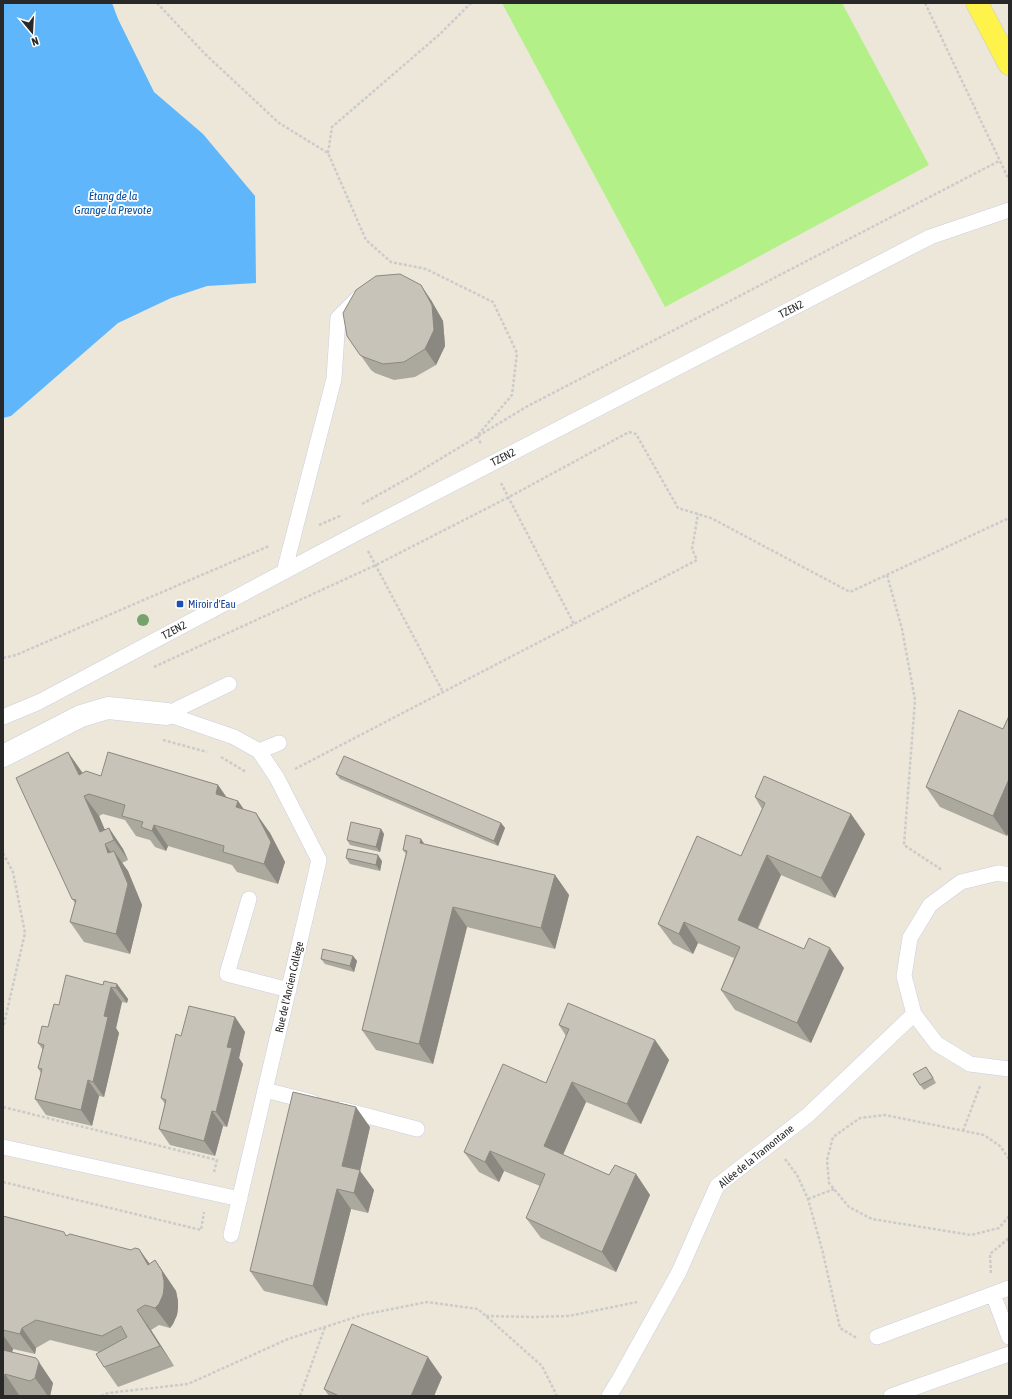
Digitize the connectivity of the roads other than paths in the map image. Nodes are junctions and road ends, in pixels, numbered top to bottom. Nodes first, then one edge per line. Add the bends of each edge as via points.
1 (977, 3) edge
2 (1009, 64) edge
3 (1009, 210) edge
4 (369, 287) edge
5 (284, 572) junction
6 (229, 684) dead end
7 (167, 714) junction
8 (3, 717) edge
9 (279, 743) dead end
10 (259, 751) junction
11 (3, 756) edge
12 (1009, 875) edge
13 (249, 899) dead end
14 (289, 990) junction
15 (914, 1014) junction
16 (1009, 1069) edge
17 (265, 1090) junction
18 (417, 1129) dead end
19 (3, 1147) edge
20 (240, 1199) junction
21 (231, 1235) dead end
22 (1009, 1288) edge
23 (993, 1294) junction
24 (877, 1337) road end
25 (1009, 1337) edge
26 (1009, 1354) edge
27 (609, 1396) edge
28 (891, 1396) edge

1 - 2 main road
3 - 5 lane, TZEN2 via 930,237
4 - 5 lane via 338,318 334,380
5 - 8 lane, TZEN2 via 39,702
6 - 7 lane
7 - 10 lane via 234,737
7 - 11 street via 108,708 81,716
9 - 10 lane
10 - 14 lane, Rue de l'Ancien Collège via 277,778 319,860
12 - 15 lane via 998,873 961,882 930,906 910,938 904,976
13 - 14 lane via 227,974
14 - 17 lane, Rue de l'Ancien Collège
15 - 16 lane via 937,1044 970,1064
15 - 27 lane, Allée de la Tramontane via 808,1114 717,1186 680,1272
17 - 18 lane
17 - 20 lane, Rue de l'Ancien Collège
19 - 20 lane
20 - 21 lane, Rue de l'Ancien Collège
22 - 23 lane
23 - 24 lane
23 - 25 lane
26 - 28 lane

